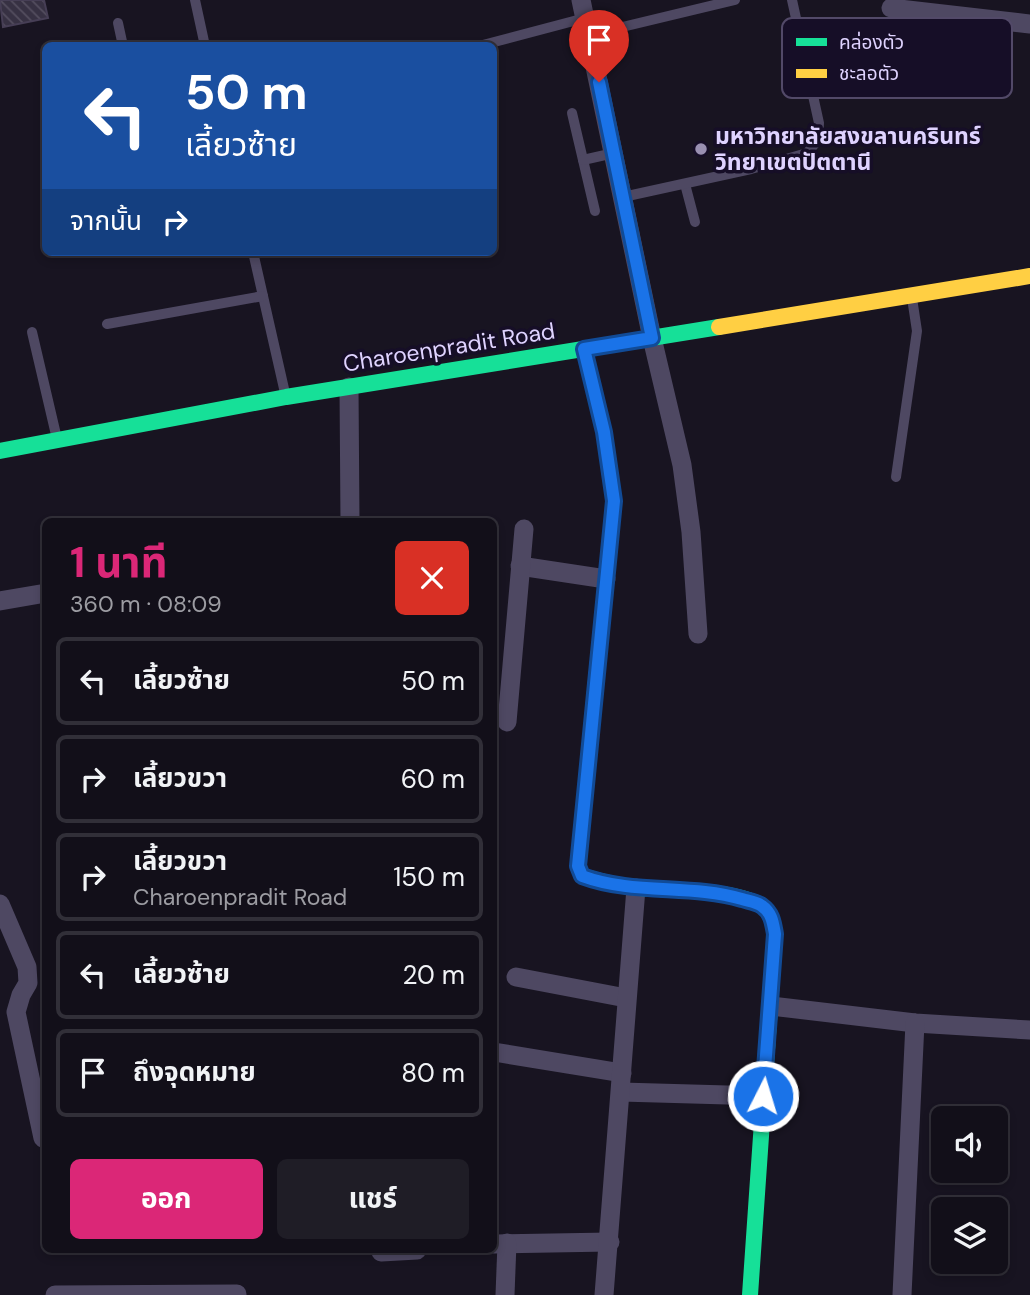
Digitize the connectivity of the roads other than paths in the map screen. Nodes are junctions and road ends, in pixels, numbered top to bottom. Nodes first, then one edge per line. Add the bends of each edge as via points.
1 (195, 0) edge
2 (735, 0) edge
3 (792, 0) edge
4 (891, 8) dead end
5 (585, 18) edge
6 (796, 18) edge
7 (978, 18) edge
8 (1012, 22) edge
9 (118, 23) dead end
10 (1030, 24) edge
11 (122, 42) edge
12 (204, 42) edge
13 (494, 42) edge
14 (814, 98) edge
15 (572, 113) dead end
16 (614, 153) junction
17 (583, 160) junction
18 (685, 184) junction
19 (623, 197) junction
20 (595, 211) dead end
21 (695, 222) dead end
22 (254, 256) edge
23 (1030, 276) edge
24 (263, 296) junction
25 (912, 296) junction
26 (107, 324) dead end
27 (32, 332) dead end
28 (652, 338) junction
29 (584, 349) junction
30 (349, 387) junction
31 (286, 397) junction
32 (58, 440) junction
33 (0, 451) edge
34 (896, 477) dead end
35 (350, 518) edge
36 (524, 528) dead end
37 (520, 566) junction
38 (606, 579) junction
39 (42, 594) edge
40 (0, 601) edge
41 (698, 634) dead end
42 (507, 722) dead end
43 (636, 888) junction
44 (0, 904) edge
45 (516, 977) dead end
46 (626, 998) junction
47 (771, 1006) junction
48 (915, 1023) junction
49 (1030, 1030) edge
50 (497, 1052) edge
51 (622, 1082) junction
52 (763, 1096) junction
53 (42, 1133) edge
54 (610, 1242) junction
55 (500, 1243) edge
56 (237, 1294) edge
57 (55, 1295) edge
58 (505, 1295) edge
59 (604, 1295) edge
60 (750, 1295) edge
61 (902, 1295) edge

1 - 12 lane
2 - 5 lane
3 - 6 lane
4 - 7 street
5 - 13 lane
5 - 16 street
8 - 10 street
9 - 11 lane
14 - 18 lane via 818,140 807,153
15 - 17 lane
16 - 17 lane
16 - 19 street
17 - 20 lane
18 - 19 lane
18 - 21 lane
19 - 28 street
22 - 24 lane
23 - 25 street, Charoenpradit Road
24 - 26 lane
24 - 31 lane
25 - 28 street, Charoenpradit Road
25 - 34 lane via 917,331
27 - 32 lane
28 - 29 street, Charoenpradit Road
28 - 41 street via 682,465
29 - 30 street, Charoenpradit Road
29 - 38 street via 604,432 614,501
30 - 31 street, Charoenpradit Road
30 - 35 street
31 - 32 street, Charoenpradit Road
32 - 33 street, Charoenpradit Road
36 - 37 street
37 - 38 street
37 - 42 street
38 - 43 street via 578,866 582,876
39 - 40 street
43 - 46 street
43 - 47 street via 726,894 760,904 771,915 775,934
44 - 53 street via 27,967 28,983 16,1012
45 - 46 street
46 - 51 street
47 - 48 street
47 - 52 street
48 - 49 street
48 - 61 street
50 - 51 street
51 - 52 street
51 - 54 street
52 - 60 street
54 - 55 street
54 - 59 street
55 - 58 street
56 - 57 street

